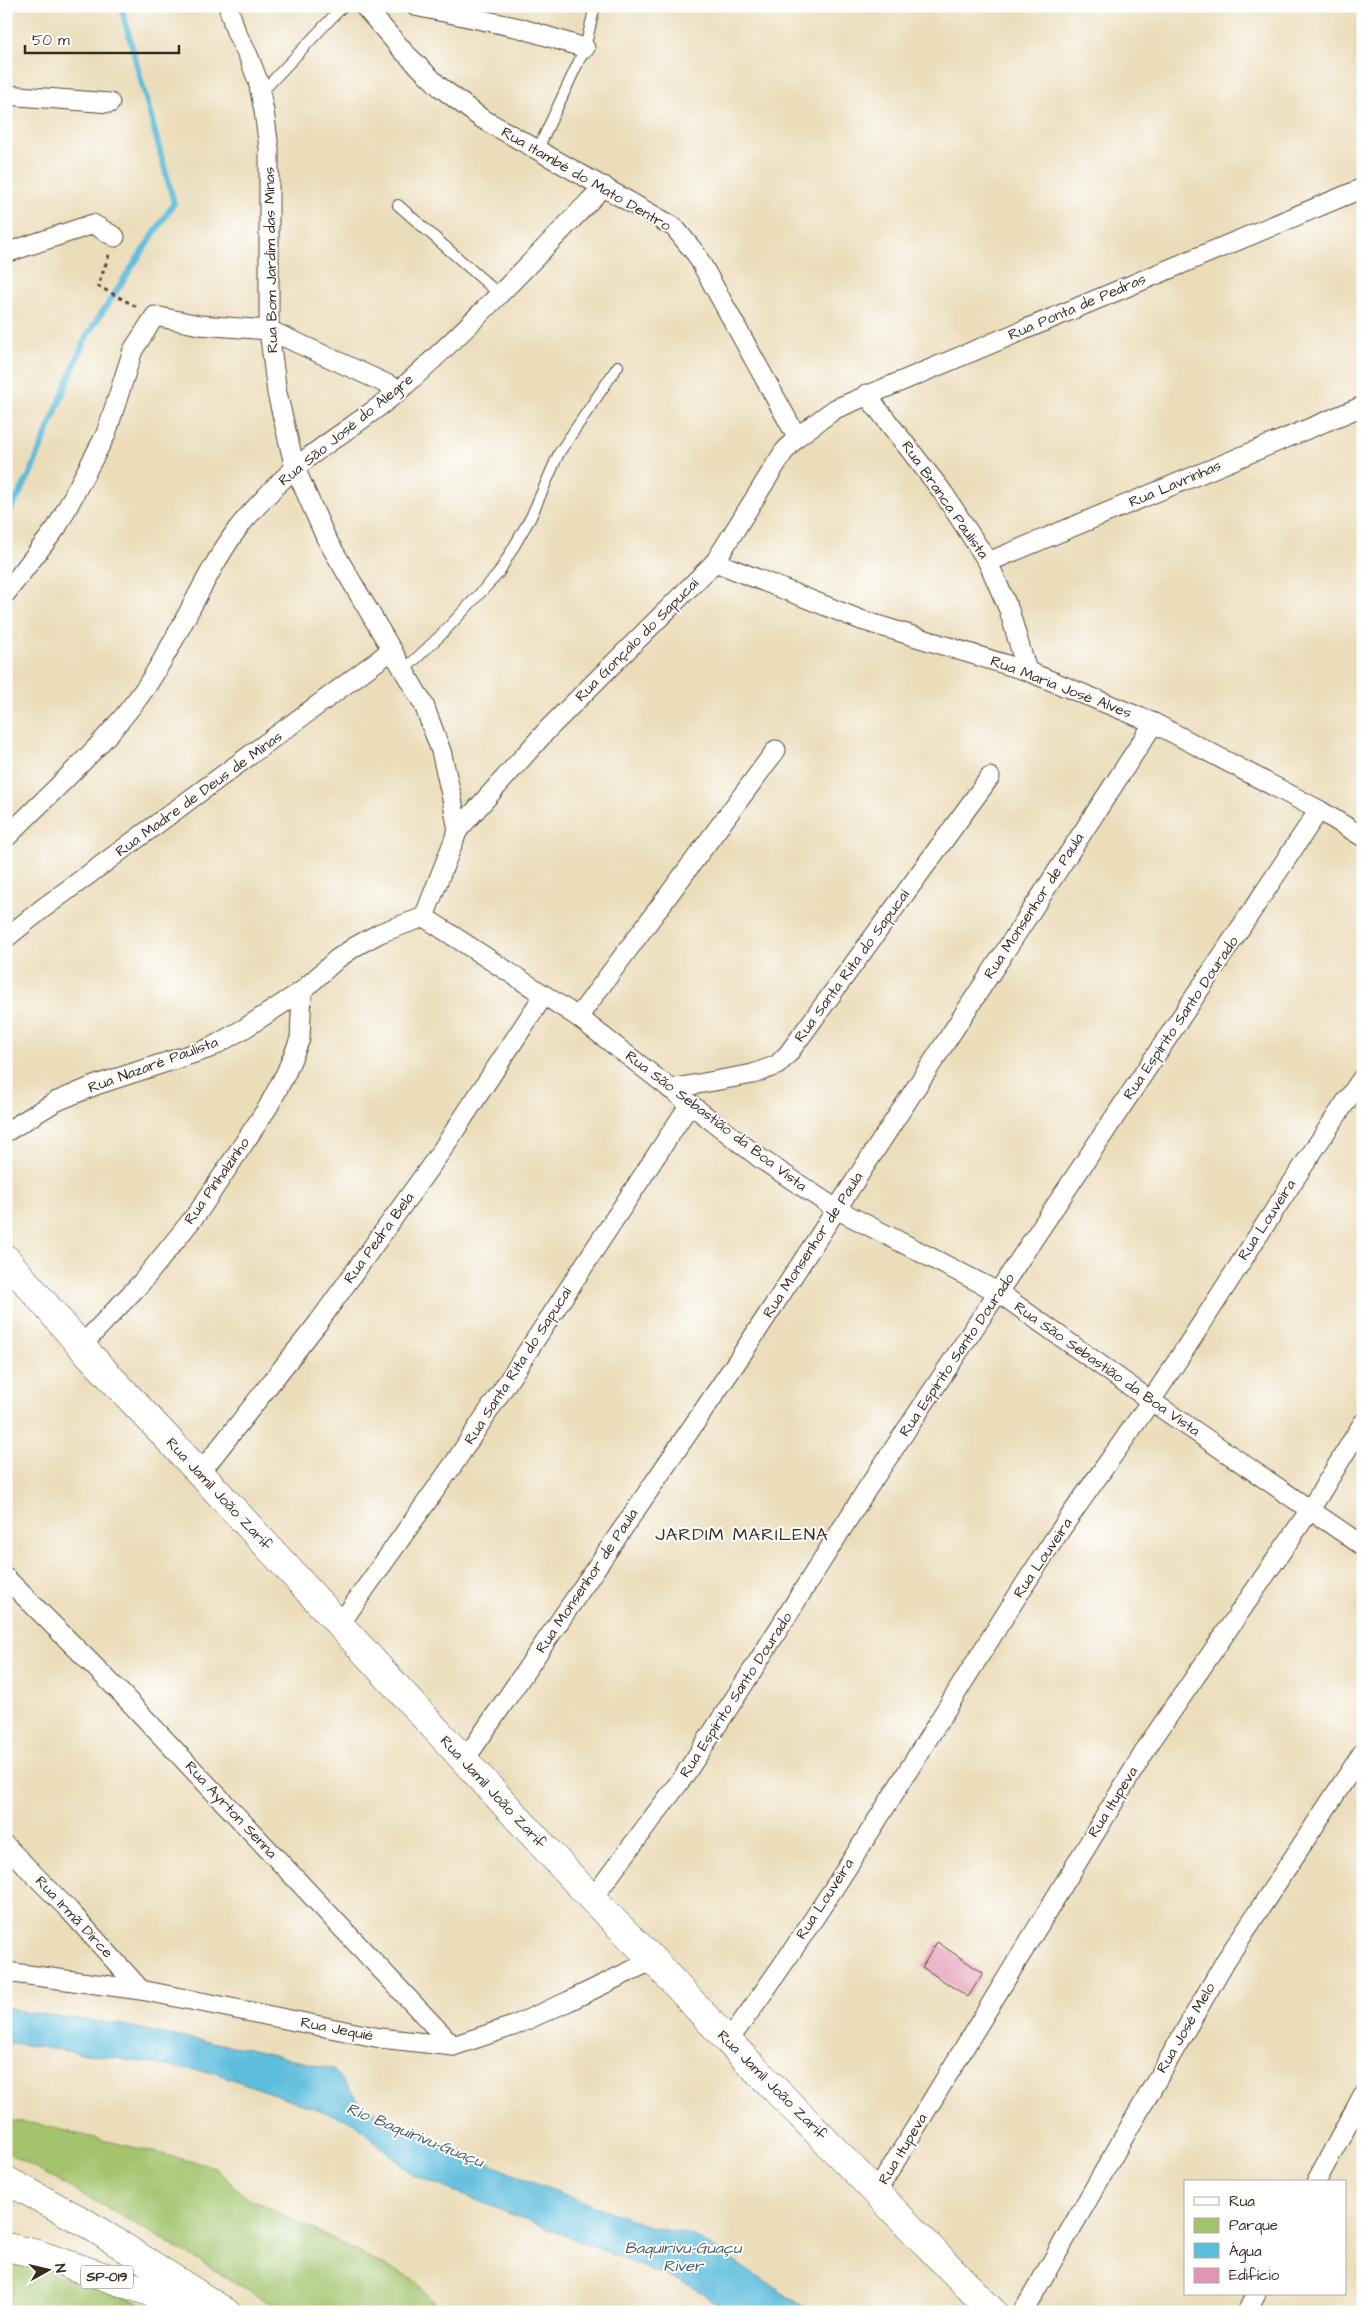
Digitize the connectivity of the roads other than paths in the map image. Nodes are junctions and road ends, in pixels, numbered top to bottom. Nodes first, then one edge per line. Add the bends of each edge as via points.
1 (228, 6) edge
2 (343, 6) edge
3 (364, 6) edge
4 (415, 6) edge
5 (594, 6) edge
6 (585, 48) junction
7 (260, 94) junction
8 (6, 95) edge
9 (110, 103) dead end
10 (537, 151) junction
11 (604, 186) junction
12 (1363, 188) edge
13 (398, 205) dead end
14 (115, 237) road end
15 (6, 253) edge
16 (499, 294) junction
17 (269, 330) junction
18 (618, 366) dead end
19 (400, 390) junction
20 (866, 394) junction
21 (1363, 406) edge
22 (797, 437) junction
23 (295, 468) junction
24 (715, 562) junction
25 (988, 562) junction
26 (6, 593) edge
27 (392, 650) junction
28 (404, 670) junction
29 (1027, 671) junction
30 (1154, 723) junction
31 (776, 750) dead end
32 (990, 777) dead end
33 (1319, 810) junction
34 (458, 830) junction
35 (1363, 837) edge
36 (6, 838) edge
37 (424, 917) junction
38 (6, 938) edge
39 (302, 991) junction
40 (544, 994) junction
41 (578, 1017) junction
42 (1363, 1077) edge
43 (670, 1089) junction
44 (690, 1104) junction
45 (6, 1132) edge
46 (836, 1209) junction
47 (6, 1259) edge
48 (998, 1292) junction
49 (81, 1346) junction
50 (1151, 1401) junction
51 (1363, 1423) edge
52 (200, 1473) junction
53 (1310, 1510) junction
54 (1363, 1546) edge
55 (6, 1578) edge
56 (340, 1624) junction
57 (1363, 1752) edge
58 (464, 1761) junction
59 (6, 1846) edge
60 (592, 1899) junction
61 (653, 1960) junction
62 (6, 1972) edge
63 (141, 1990) junction
64 (728, 2041) junction
65 (453, 2046) junction
66 (1363, 2094) edge
67 (6, 2180) edge
68 (1317, 2180) edge
69 (877, 2191) junction
70 (6, 2247) edge
71 (1255, 2296) edge
72 (206, 2312) edge
73 (226, 2312) edge
74 (993, 2312) edge
75 (1023, 2312) edge
76 (1247, 2312) edge

1 - 7 street, Rua Bom Jardim das Minas via 258,81
2 - 7 lane
3 - 10 street, Rua Itambé do Mato Dentro via 440,87 481,118
4 - 6 street via 520,28
5 - 6 lane
6 - 10 lane
7 - 17 street, Rua Bom Jardim das Minas via 269,148
8 - 9 street
10 - 11 street, Rua Itambé do Mato Dentro
11 - 16 street, Rua São José do Alegre
11 - 22 street, Rua Itambé do Mato Dentro via 674,227 686,239
12 - 20 street, Rua Ponta de Pedras
13 - 16 lane
14 - 15 street via 93,224
16 - 19 street, Rua São José do Alegre
17 - 19 street
17 - 23 street, Rua Bom Jardim das Minas via 277,393
17 - 26 street via 199,325 155,316 133,350 106,434 57,527
18 - 28 lane via 559,454 531,517 498,574 441,636
19 - 23 street, Rua São José do Alegre
20 - 22 street, Rua Ponta de Pedras via 835,409
20 - 25 street, Rua Branca Paulista via 942,491
21 - 25 street, Rua Lavrinhas
22 - 24 street, Rua Gonçalo do Sapucaí via 783,453
23 - 27 street, Rua Bom Jardim das Minas via 326,538
23 - 36 street, Rua São José do Alegre via 239,528 209,575 169,651 119,723
24 - 29 street, Rua Maria Josè Alves via 861,620
24 - 34 street, Rua Gonçalo do Sapucaí via 549,728
25 - 29 street, Rua Branca Paulista via 1009,610
27 - 28 street, Rua Bom Jardim das Minas
27 - 38 street, Rua Madre de Deus de Minas
28 - 34 street, Rua Bom Jardim das Minas via 424,705 441,750
29 - 30 street, Rua Maria Josè Alves
30 - 33 street, Rua Maria Josè Alves
30 - 46 street, Rua Monsenhor de Paula
31 - 41 street
32 - 43 street, Rua Santa Rita do Sapucaí via 777,1065 752,1074
33 - 35 street, Rua Maria Josè Alves
33 - 48 street, Rua Espírito Santo Dourado
34 - 37 street
37 - 39 street, Rua Nazaré Paulista via 380,933 356,946
37 - 40 street, Rua São Sebastião da Boa Vista
39 - 45 street, Rua Nazaré Paulista via 210,1048 96,1085 55,1102
39 - 49 street, Rua Pinhalzinho via 300,1039 268,1107 199,1211 141,1283
40 - 41 street, Rua São Sebastião da Boa Vista
40 - 52 street, Rua Pedra Bela via 440,1153 318,1323
41 - 43 street, Rua São Sebastião da Boa Vista
42 - 50 street, Rua Louveira via 1311,1151
43 - 44 street, Rua São Sebastião da Boa Vista
44 - 46 street, Rua São Sebastião da Boa Vista via 761,1159
44 - 56 street, Rua Santa Rita do Sapucaí via 455,1462
46 - 48 street, Rua São Sebastião da Boa Vista
46 - 58 street, Rua Monsenhor de Paula via 740,1357
47 - 49 main road, Rua Jamil João Zarif
48 - 50 street, Rua São Sebastião da Boa Vista
48 - 60 street, Rua Espírito Santo Dourado via 867,1489 689,1768
49 - 52 main road, Rua Jamil João Zarif
50 - 53 street, Rua São Sebastião da Boa Vista
50 - 64 street, Rua Louveira via 1038,1563 824,1902
51 - 53 street, Rua Itupeva
52 - 56 main road, Rua Jamil João Zarif
53 - 54 street, Rua São Sebastião da Boa Vista
53 - 69 street, Rua Itupeva via 1151,1741
55 - 65 street, Rua Ayrton Senna via 120,1692
56 - 58 main road, Rua Jamil João Zarif
57 - 75 street, Rua José Melo via 1226,1960
58 - 60 main road, Rua Jamil João Zarif
59 - 63 street, Rua Irmã Dirce
60 - 61 main road, Rua Jamil João Zarif
61 - 64 main road, Rua Jamil João Zarif
61 - 65 street, Rua Jequié via 569,2002 513,2026
62 - 63 street, Rua Jequié
63 - 65 street, Rua Jequié via 380,2038
64 - 69 main road, Rua Jamil João Zarif
66 - 68 street
67 - 73 main road via 86,2222
69 - 74 main road, Rua Jamil João Zarif
70 - 72 main road, SP-019 via 38,2254
71 - 76 street

